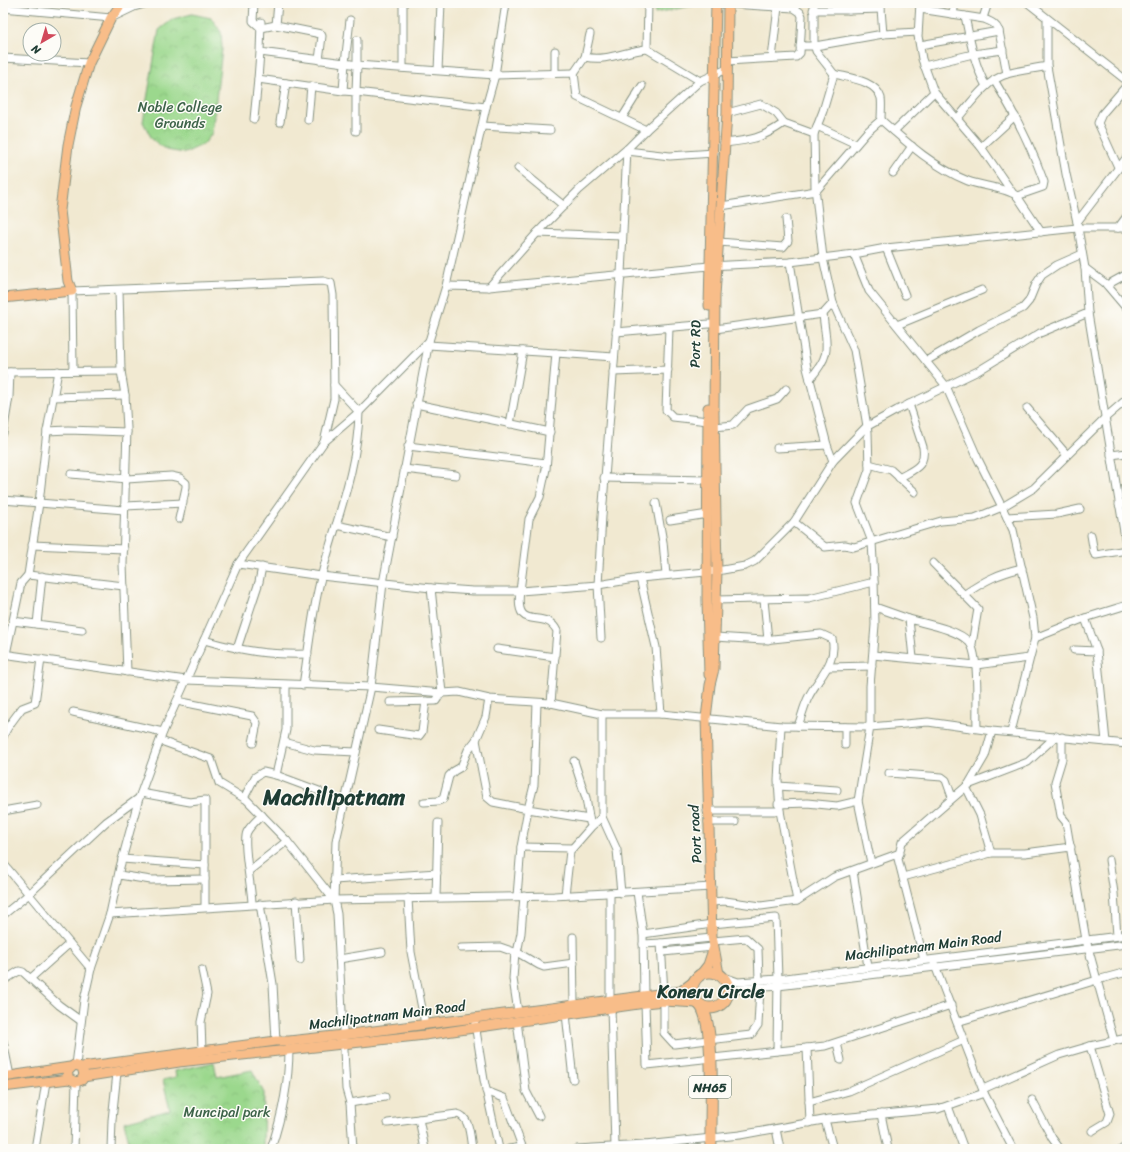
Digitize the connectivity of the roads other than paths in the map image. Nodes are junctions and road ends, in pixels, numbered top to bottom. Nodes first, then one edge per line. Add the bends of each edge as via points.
1 (122, 3) edge
2 (148, 3) edge
3 (254, 3) edge
4 (278, 3) edge
5 (403, 3) edge
6 (441, 3) edge
7 (506, 3) edge
8 (648, 3) edge
9 (716, 3) edge
10 (728, 3) edge
11 (939, 3) edge
12 (955, 3) edge
13 (988, 3) edge
14 (1033, 4) edge
15 (814, 6) edge
16 (881, 6) edge
17 (920, 6) edge
18 (778, 7) junction
19 (850, 7) edge
20 (3, 8) edge
21 (938, 12) junction
22 (953, 14) junction
23 (965, 16) junction
24 (111, 18) junction
25 (983, 18) junction
26 (1047, 19) junction
27 (350, 20) dead end
28 (261, 25) junction
29 (276, 25) junction
30 (999, 31) junction
31 (918, 32) junction
32 (590, 34) dead end
33 (883, 34) junction
34 (969, 36) junction
35 (357, 40) dead end
36 (920, 45) junction
37 (800, 46) junction
38 (815, 46) junction
39 (555, 50) dead end
40 (647, 50) junction
41 (1003, 50) junction
42 (260, 52) junction
43 (973, 54) junction
44 (585, 57) junction
45 (3, 58) edge
46 (772, 58) junction
47 (319, 60) junction
48 (89, 63) junction
49 (345, 63) junction
50 (357, 65) junction
51 (727, 65) junction
52 (924, 66) junction
53 (1047, 66) junction
54 (403, 68) junction
55 (438, 70) junction
56 (574, 73) junction
57 (554, 74) junction
58 (834, 74) junction
59 (1007, 74) junction
60 (495, 75) junction
61 (715, 75) junction
62 (258, 79) junction
63 (994, 80) junction
64 (700, 81) junction
65 (1127, 81) edge
66 (286, 83) junction
67 (1127, 84) edge
68 (311, 86) junction
69 (642, 86) dead end
70 (986, 86) junction
71 (343, 91) junction
72 (356, 92) junction
73 (934, 92) junction
74 (486, 107) junction
75 (727, 113) junction
76 (1015, 116) junction
77 (622, 118) junction
78 (254, 119) dead end
79 (957, 119) junction
80 (308, 120) dead end
81 (881, 120) junction
82 (280, 122) dead end
83 (784, 123) junction
84 (482, 126) junction
85 (817, 126) junction
86 (550, 130) dead end
87 (646, 130) junction
88 (356, 131) dead end
89 (894, 131) junction
90 (814, 134) junction
91 (724, 143) junction
92 (856, 144) junction
93 (912, 146) junction
94 (981, 147) junction
95 (627, 150) junction
96 (714, 153) junction
97 (1127, 157) edge
98 (1118, 167) junction
99 (518, 168) dead end
100 (893, 173) dead end
101 (816, 191) junction
102 (1015, 194) junction
103 (564, 206) junction
104 (721, 206) junction
105 (1127, 216) edge
106 (786, 219) dead end
107 (1077, 225) junction
108 (1118, 228) junction
109 (1127, 228) edge
110 (1042, 232) junction
111 (537, 233) junction
112 (622, 236) junction
113 (719, 242) junction
114 (886, 248) junction
115 (854, 254) junction
116 (1082, 254) junction
117 (823, 258) junction
118 (790, 262) junction
119 (713, 266) junction
120 (1085, 268) junction
121 (621, 274) junction
122 (1127, 274) edge
123 (1107, 285) junction
124 (446, 286) junction
125 (489, 287) junction
126 (119, 290) junction
127 (982, 290) dead end
128 (72, 291) junction
129 (905, 295) dead end
130 (3, 298) edge
131 (833, 304) junction
132 (1127, 309) edge
133 (1088, 313) junction
134 (822, 314) junction
135 (800, 318) junction
136 (897, 325) junction
137 (712, 327) junction
138 (669, 328) junction
139 (616, 332) junction
140 (428, 343) junction
141 (523, 351) junction
142 (556, 353) junction
143 (614, 357) junction
144 (926, 361) junction
145 (668, 370) junction
146 (58, 371) junction
147 (73, 371) junction
148 (121, 371) junction
149 (6, 372) edge
150 (613, 372) junction
151 (810, 379) junction
152 (334, 385) junction
153 (946, 386) junction
154 (786, 390) dead end
155 (125, 395) junction
156 (53, 397) junction
157 (1127, 399) edge
158 (416, 404) junction
159 (909, 404) junction
160 (1026, 408) dead end
161 (359, 412) junction
162 (5, 414) edge
163 (1105, 418) junction
164 (510, 424) junction
165 (711, 424) junction
166 (866, 428) junction
167 (47, 430) junction
168 (127, 432) junction
169 (550, 432) junction
170 (3, 433) edge
171 (324, 442) junction
172 (827, 445) junction
173 (408, 446) junction
174 (777, 448) dead end
175 (1127, 453) edge
176 (1067, 455) junction
177 (1112, 455) junction
178 (833, 461) junction
179 (546, 463) junction
180 (869, 464) junction
181 (404, 469) junction
182 (71, 474) dead end
183 (456, 475) dead end
184 (604, 478) junction
185 (899, 478) junction
186 (127, 479) junction
187 (707, 480) junction
188 (915, 492) dead end
189 (3, 500) edge
190 (1127, 502) edge
191 (39, 503) junction
192 (182, 503) junction
193 (656, 503) dead end
194 (1119, 505) junction
195 (1002, 507) junction
196 (125, 508) junction
197 (1080, 509) dead end
198 (708, 514) junction
199 (1007, 517) junction
200 (180, 519) dead end
201 (670, 520) dead end
202 (794, 522) junction
203 (336, 525) junction
204 (1091, 535) dead end
205 (392, 537) junction
206 (872, 542) junction
207 (32, 545) junction
208 (124, 549) junction
209 (1127, 550) edge
210 (933, 563) dead end
211 (238, 564) junction
212 (262, 567) junction
213 (1022, 568) junction
214 (712, 572) junction
215 (666, 574) junction
216 (28, 575) junction
217 (42, 576) junction
218 (321, 576) junction
219 (640, 578) junction
220 (874, 582) junction
221 (383, 583) junction
222 (598, 585) junction
223 (124, 586) junction
224 (431, 588) junction
225 (520, 591) junction
226 (965, 594) junction
227 (716, 600) junction
228 (764, 600) junction
229 (1127, 605) edge
230 (875, 607) junction
231 (1086, 618) junction
232 (909, 619) junction
233 (13, 621) junction
234 (37, 624) junction
235 (82, 630) dead end
236 (601, 638) dead end
237 (715, 638) junction
238 (1035, 638) junction
239 (204, 640) junction
240 (768, 640) junction
241 (972, 644) junction
242 (237, 649) junction
243 (497, 649) dead end
244 (1074, 650) dead end
245 (1097, 651) junction
246 (5, 654) edge
247 (308, 654) junction
248 (873, 654) junction
249 (555, 657) junction
250 (913, 658) junction
251 (1028, 658) junction
252 (41, 659) junction
253 (976, 665) junction
254 (872, 666) junction
255 (828, 668) junction
256 (127, 672) junction
257 (186, 680) junction
258 (286, 685) junction
259 (303, 685) junction
260 (710, 685) junction
261 (371, 688) junction
262 (441, 693) junction
263 (490, 699) junction
264 (177, 701) junction
265 (426, 701) junction
266 (390, 702) dead end
267 (537, 703) junction
268 (551, 703) junction
269 (73, 712) dead end
270 (602, 714) junction
271 (661, 714) junction
272 (706, 718) junction
273 (781, 726) junction
274 (798, 726) junction
275 (845, 727) junction
276 (870, 727) junction
277 (976, 728) junction
278 (378, 730) dead end
279 (992, 731) junction
280 (163, 732) junction
281 (1011, 732) junction
282 (3, 737) edge
283 (1059, 737) junction
284 (476, 740) junction
285 (161, 741) junction
286 (284, 742) junction
287 (1106, 742) junction
288 (253, 743) dead end
289 (1127, 744) edge
290 (845, 746) dead end
291 (356, 752) junction
292 (574, 761) dead end
293 (889, 773) dead end
294 (276, 775) junction
295 (778, 786) junction
296 (967, 786) junction
297 (837, 790) dead end
298 (319, 791) dead end
299 (140, 796) junction
300 (952, 797) junction
301 (244, 798) junction
302 (858, 801) junction
303 (424, 802) dead end
304 (37, 805) dead end
305 (779, 807) junction
306 (528, 809) junction
307 (3, 810) edge
308 (708, 811) junction
309 (262, 815) junction
310 (602, 817) junction
311 (708, 822) junction
312 (734, 822) dead end
313 (438, 823) dead end
314 (590, 823) junction
315 (287, 841) junction
316 (521, 846) junction
317 (1071, 847) junction
318 (572, 848) junction
319 (991, 853) junction
320 (900, 854) junction
321 (122, 860) junction
322 (1109, 860) dead end
323 (871, 863) junction
324 (4, 865) edge
325 (205, 865) junction
326 (250, 870) junction
327 (853, 871) junction
328 (437, 874) junction
329 (119, 875) junction
330 (903, 877) junction
331 (205, 879) junction
332 (334, 880) junction
333 (712, 887) junction
334 (637, 892) junction
335 (621, 893) junction
336 (29, 894) junction
337 (610, 894) junction
338 (565, 895) junction
339 (520, 896) junction
340 (436, 897) junction
341 (408, 898) junction
342 (334, 900) junction
343 (797, 901) junction
344 (296, 902) junction
345 (712, 902) junction
346 (252, 904) junction
347 (260, 904) junction
348 (205, 907) junction
349 (110, 914) junction
350 (3, 915) edge
351 (712, 924) junction
352 (643, 934) junction
353 (1127, 935) edge
354 (1118, 936) junction
355 (573, 937) dead end
356 (1086, 940) junction
357 (661, 943) junction
358 (69, 944) junction
359 (643, 944) junction
360 (713, 944) junction
361 (1127, 944) edge
362 (461, 948) dead end
363 (1088, 948) junction
364 (382, 952) dead end
365 (516, 952) junction
366 (663, 952) junction
367 (339, 959) junction
368 (300, 960) dead end
369 (924, 960) junction
370 (574, 963) junction
371 (934, 963) junction
372 (868, 968) junction
373 (91, 969) junction
374 (202, 970) dead end
375 (1127, 972) edge
376 (701, 974) junction
377 (721, 976) junction
378 (31, 978) junction
379 (759, 980) junction
380 (1097, 980) junction
381 (3, 981) edge
382 (693, 982) junction
383 (778, 983) junction
384 (760, 988) junction
385 (664, 997) junction
386 (727, 999) junction
387 (644, 1000) junction
388 (611, 1004) junction
389 (699, 1004) junction
390 (574, 1005) junction
391 (951, 1005) junction
392 (714, 1008) junction
393 (566, 1014) junction
394 (518, 1016) junction
395 (81, 1021) junction
396 (475, 1022) junction
397 (957, 1022) junction
398 (424, 1024) junction
399 (707, 1024) junction
400 (1127, 1038) edge
401 (344, 1039) junction
402 (709, 1040) junction
403 (964, 1040) junction
404 (3, 1041) edge
405 (276, 1041) junction
406 (1114, 1041) junction
407 (837, 1043) junction
408 (1090, 1046) junction
409 (807, 1048) junction
410 (289, 1049) junction
411 (202, 1050) junction
412 (777, 1051) junction
413 (710, 1058) junction
414 (841, 1060) dead end
415 (76, 1067) junction
416 (117, 1073) junction
417 (6, 1076) edge
418 (76, 1080) junction
419 (573, 1080) dead end
420 (46, 1082) junction
421 (3, 1087) edge
422 (486, 1091) junction
423 (983, 1091) junction
424 (385, 1097) dead end
425 (1032, 1100) dead end
426 (809, 1102) junction
427 (350, 1103) junction
428 (948, 1106) junction
429 (881, 1114) junction
430 (539, 1116) dead end
431 (419, 1119) junction
432 (825, 1120) junction
433 (810, 1122) junction
434 (388, 1124) dead end
435 (776, 1129) junction
436 (1092, 1131) dead end
437 (710, 1144) edge
438 (615, 1146) junction
439 (1127, 1146) edge
440 (645, 1147) edge
441 (523, 1148) edge
442 (34, 1149) edge
443 (74, 1149) edge
444 (111, 1149) edge
445 (271, 1149) edge
446 (353, 1149) edge
447 (426, 1149) edge
448 (472, 1149) edge
449 (499, 1149) edge
450 (509, 1149) edge
451 (577, 1149) edge
452 (780, 1149) edge
453 (833, 1149) edge
454 (888, 1149) edge
455 (964, 1149) edge
456 (1012, 1149) edge
457 (1060, 1149) edge
458 (1122, 1149) edge

1 - 24 main road
2 - 24 street
3 - 28 street via 253,21
4 - 29 street
5 - 54 street
6 - 55 street
7 - 60 street
8 - 40 street
9 - 10 street
9 - 61 main road, Port RD
10 - 18 street
10 - 51 main road
11 - 21 street
12 - 22 street
13 - 25 street
14 - 26 street
15 - 19 street
15 - 38 street
16 - 19 street
16 - 33 street
17 - 21 street
17 - 31 street
18 - 37 street via 794,8 800,12
18 - 46 street
20 - 24 street
21 - 22 street
22 - 23 street
23 - 25 street
23 - 34 street
24 - 48 main road
25 - 30 street via 997,25
26 - 53 street
26 - 65 street
27 - 49 street
28 - 29 street
28 - 42 street
29 - 47 street via 321,34
30 - 34 street
30 - 41 street
31 - 33 street
31 - 36 street
32 - 44 street
33 - 38 street
34 - 36 street
34 - 43 street
35 - 50 street
36 - 52 street
37 - 38 street
37 - 46 street via 800,53 796,57
38 - 58 street
39 - 57 street
40 - 44 street via 625,52 608,59 596,60
40 - 64 street
41 - 43 street
41 - 59 street
42 - 47 street
42 - 62 street
43 - 52 street
43 - 70 street via 978,72
44 - 56 street
45 - 48 street
46 - 51 street
47 - 49 street
48 - 128 main road via 68,145 60,210 68,281
49 - 50 street
49 - 71 street
50 - 54 street
50 - 72 street
51 - 61 street
51 - 75 main road
52 - 73 street
53 - 59 street
53 - 107 street
54 - 55 street
55 - 60 street
56 - 57 street
56 - 77 street via 577,97
57 - 60 street
58 - 81 street via 861,81 877,90 881,98
58 - 85 street
59 - 63 street
60 - 74 street
61 - 64 street
61 - 96 main road, Port RD
62 - 66 street
62 - 78 street
63 - 70 street
63 - 76 street
64 - 87 street
66 - 68 street
66 - 82 street
67 - 98 street via 1102,114 1098,123
68 - 71 street
68 - 80 street
69 - 77 street
70 - 79 street
71 - 72 street
72 - 74 street
72 - 88 street
73 - 79 street
73 - 89 street
74 - 84 street
75 - 83 street via 761,104
75 - 91 main road
76 - 94 street
76 - 102 street via 1031,146 1044,182 1039,190
77 - 87 street
79 - 94 street
81 - 89 street
81 - 92 street
83 - 90 street
83 - 91 street via 755,140
84 - 86 street
84 - 124 street
85 - 90 street
85 - 92 street
87 - 95 street
89 - 93 street
90 - 101 street
91 - 104 main road
92 - 101 street
93 - 100 street
93 - 102 street via 932,161 967,180
94 - 102 street
95 - 96 street via 670,156
95 - 103 street
95 - 112 street
96 - 119 main road, Port RD
97 - 98 street
98 - 107 street
99 - 103 street
101 - 104 street
101 - 117 street
102 - 110 street
103 - 111 street
104 - 113 main road
105 - 108 street
106 - 113 street via 788,241 783,247
107 - 108 street
107 - 110 street
107 - 116 street
108 - 109 street
110 - 114 street
111 - 112 street
111 - 125 street
112 - 121 street
113 - 119 main road
114 - 115 street
114 - 129 street
115 - 117 street
115 - 136 street via 869,291
116 - 120 street
116 - 144 street via 1042,275 1029,302 1023,308
117 - 118 street
117 - 131 street
118 - 119 street
118 - 135 street
119 - 121 street
119 - 137 main road, Port RD
120 - 123 street
120 - 133 street
121 - 125 street
121 - 139 street
122 - 123 street
123 - 132 street
124 - 125 street
124 - 140 street
126 - 128 street
126 - 148 street
126 - 152 street via 322,281 331,283
127 - 136 street
128 - 130 main road
128 - 147 street
131 - 134 street
131 - 166 street via 854,350
133 - 153 street via 1040,333 978,371
133 - 163 street
134 - 135 street
134 - 151 street via 827,352 821,366
135 - 137 street
135 - 151 street
136 - 144 street
137 - 138 street
137 - 165 main road, Port RD
138 - 139 street
138 - 145 street
139 - 143 street
140 - 141 street
140 - 158 street
140 - 161 street
141 - 142 street
141 - 164 street
142 - 143 street
142 - 169 street
143 - 150 street
144 - 153 street
145 - 150 street
145 - 165 street via 668,414
146 - 147 street
146 - 149 street
146 - 156 street
147 - 148 street
148 - 155 street
149 - 162 street via 10,397
150 - 184 street
151 - 172 street
152 - 161 street
152 - 171 street via 334,399
153 - 159 street
153 - 195 street
154 - 165 street via 777,399 748,409 733,425
155 - 156 street
155 - 168 street
156 - 167 street
157 - 163 street
158 - 164 street
158 - 173 street
159 - 166 street
159 - 185 street via 924,447 924,455 920,465
160 - 176 street
161 - 171 street
161 - 203 street via 359,436
162 - 170 street
163 - 176 street
163 - 177 street
164 - 169 street
165 - 187 main road, Port RD
165 - 214 main road
166 - 178 street
166 - 180 street
167 - 168 street
167 - 191 street
168 - 186 street
169 - 179 street
171 - 211 street
172 - 174 street
172 - 178 street
173 - 179 street
173 - 181 street
175 - 177 street
176 - 195 street via 1034,488
177 - 194 street
178 - 202 street
179 - 225 street via 540,497 529,519
180 - 185 street via 892,470
180 - 206 street via 857,503
181 - 183 street
181 - 205 street
182 - 186 street
184 - 187 street
184 - 222 street
185 - 188 street
186 - 192 street via 171,476 180,478 186,483
186 - 196 street
187 - 198 main road, Port RD
189 - 191 street
190 - 194 street
191 - 196 street
191 - 207 street
192 - 196 street
192 - 200 street
193 - 215 street
194 - 209 street
195 - 199 street
195 - 206 street via 975,518 941,521
196 - 208 street
197 - 199 street via 1057,514
198 - 201 street
198 - 214 main road, Port RD
199 - 213 street via 1014,530
202 - 206 street via 827,547 854,547
202 - 214 street via 755,561 745,566
203 - 205 street
203 - 218 street
204 - 209 street via 1094,553 1098,556
205 - 221 street
206 - 220 street
207 - 208 street
207 - 216 street
208 - 223 street
210 - 226 street
211 - 212 street
211 - 239 street
212 - 218 street
212 - 242 street
213 - 226 street via 998,574
213 - 238 street
214 - 215 street
214 - 227 main road
214 - 260 main road, Port RD via 708,664
215 - 219 street
216 - 217 street
216 - 233 street via 21,583
217 - 223 street
217 - 234 street
218 - 221 street
218 - 247 street
219 - 222 street
219 - 271 street via 656,647
220 - 228 street via 810,598
220 - 230 street
221 - 224 street
221 - 261 street
222 - 225 street
222 - 236 street
223 - 256 street
224 - 225 street
224 - 262 street
225 - 249 street via 518,603 521,613 555,626
226 - 241 street via 978,609
227 - 228 street
227 - 237 main road
228 - 240 street
229 - 231 street
230 - 232 street
230 - 248 street
231 - 238 street
231 - 245 street
232 - 241 street via 959,635
232 - 250 street
233 - 234 street
233 - 246 street
234 - 235 street
237 - 240 street
237 - 260 main road via 714,669
238 - 251 street
239 - 242 street
239 - 257 street
240 - 255 street via 821,634 828,636 833,643
241 - 253 street
242 - 247 street via 274,655
243 - 249 street
244 - 245 street
245 - 287 street
246 - 252 street
247 - 259 street
248 - 250 street
248 - 254 street
249 - 268 street
250 - 253 street
251 - 253 street
251 - 281 street
252 - 256 street
252 - 282 street via 34,703 22,708
253 - 277 street
254 - 255 street
254 - 276 street
255 - 274 street via 808,697
256 - 257 street
257 - 258 street
257 - 264 street
258 - 259 street
258 - 286 street
259 - 261 street
260 - 272 main road, Port road
261 - 262 street
261 - 291 street
262 - 263 street via 459,692
262 - 265 street via 438,700
263 - 267 street
263 - 284 street via 486,717
264 - 280 street
264 - 288 street via 252,716 257,723
265 - 266 street
265 - 278 street via 421,734 416,736
267 - 268 street
267 - 306 street via 534,786
268 - 270 street
269 - 280 street
270 - 271 street
270 - 310 street
271 - 272 street
272 - 273 street
272 - 308 main road, Port road
273 - 274 street
273 - 295 street
274 - 275 street
275 - 276 street
275 - 290 street
276 - 277 street via 928,722
276 - 302 street
277 - 279 street
279 - 281 street
279 - 296 street via 985,756
280 - 285 street
281 - 283 street
283 - 287 street
283 - 296 street via 1028,762
283 - 317 street via 1062,759 1055,782 1061,816 1066,822
284 - 303 street via 468,750 462,767 449,776 443,799
284 - 306 street via 489,800
285 - 299 street
285 - 301 street via 211,760 219,783
286 - 291 street via 319,750
286 - 294 street
287 - 289 street
291 - 332 street via 336,841
292 - 314 street via 586,798
293 - 300 street via 942,777 946,780
294 - 298 street
294 - 301 street via 263,772 258,774
295 - 297 street
295 - 305 street
296 - 300 street
296 - 319 street via 980,815
299 - 321 street
299 - 325 street via 190,802 205,800
299 - 336 street via 106,822
300 - 320 street via 902,842
301 - 309 street
302 - 305 street via 837,806 807,803
302 - 323 street
304 - 307 street
305 - 308 street
305 - 343 street
306 - 314 street
306 - 316 street
308 - 311 main road, Port road
309 - 315 street
309 - 326 street via 246,836
310 - 314 street
310 - 335 street via 617,850
311 - 312 street
311 - 333 main road, Port road
313 - 328 street
314 - 318 street
315 - 326 street
315 - 342 street
316 - 318 street
316 - 339 street
317 - 319 street via 1025,853
317 - 356 street
318 - 338 street
319 - 330 street
320 - 323 street
320 - 330 street via 898,859
321 - 325 street
321 - 329 street
322 - 354 street
323 - 327 street
324 - 336 street
325 - 331 street
326 - 346 street
327 - 343 street via 834,877
327 - 372 street
328 - 332 street
328 - 340 street
329 - 331 street via 151,880
329 - 349 street
330 - 369 street
331 - 348 street
332 - 342 street
333 - 334 street
333 - 345 main road, Port road
334 - 335 street
334 - 352 street
335 - 337 street
336 - 350 street
336 - 358 street
337 - 338 street
337 - 388 street
338 - 339 street
339 - 340 street
339 - 365 street via 521,933
340 - 341 street
341 - 342 street
341 - 398 street via 411,952
342 - 344 street
342 - 367 street
343 - 345 street via 761,906 726,901
344 - 347 street
344 - 368 street
345 - 351 main road, Port road
346 - 347 street
346 - 348 street
347 - 405 street via 273,984
348 - 349 street
349 - 373 street
351 - 352 street
351 - 360 main road, Port road
351 - 383 street via 776,918
352 - 359 street
353 - 354 street, Machilipatnam Main Road
354 - 356 street, Machilipatnam Main Road
355 - 370 street
356 - 363 street
356 - 371 street, Machilipatnam Main Road
357 - 359 street
357 - 360 street
357 - 366 street
358 - 373 street
358 - 378 street
359 - 387 street
360 - 366 street
360 - 376 main road, Port road via 708,965
360 - 377 main road, Port road
360 - 379 street via 746,938 758,949
361 - 363 street, Machilipatnam Main Road
362 - 365 street via 500,947
363 - 371 street, Machilipatnam Main Road
363 - 380 street
364 - 367 street
365 - 370 street via 539,966
365 - 394 street via 513,979
366 - 385 street
367 - 401 street
369 - 371 street, Machilipatnam Main Road
369 - 372 street, Machilipatnam Main Road
370 - 390 street
371 - 383 street, Machilipatnam Main Road
371 - 391 street
372 - 383 street, Machilipatnam Main Road
373 - 395 street
374 - 411 street via 207,994 201,1022
375 - 380 street
376 - 377 highway via 707,972
376 - 382 highway
377 - 379 street, Machilipatnam Main Road via 738,982
377 - 386 highway via 729,988
378 - 381 street via 19,971
378 - 395 street via 59,1005
379 - 383 street, Machilipatnam Main Road
380 - 397 street
380 - 406 street
382 - 385 main road, Machilipatnam Main Road via 681,991
382 - 389 highway, NH65 via 692,993
383 - 384 street, Machilipatnam Main Road
383 - 412 street
384 - 386 street, Machilipatnam Main Road via 740,989 732,992
384 - 402 street via 758,1024 750,1035
385 - 387 main road, Machilipatnam Main Road
385 - 389 main road, Machilipatnam Main Road
385 - 402 street via 664,1033 674,1044
386 - 392 highway
387 - 388 main road, Machilipatnam Main Road
387 - 413 street via 647,1065
388 - 390 main road, Machilipatnam Main Road
388 - 393 main road, Machilipatnam Main Road
388 - 438 street
389 - 392 highway
389 - 399 highway, NH65 via 704,1011
390 - 394 main road, Machilipatnam Main Road
391 - 397 street
391 - 407 street
392 - 399 highway
393 - 394 main road, Machilipatnam Main Road
393 - 419 street
394 - 396 main road, Machilipatnam Main Road
394 - 430 street via 526,1091
395 - 415 street
396 - 398 main road, Machilipatnam Main Road
396 - 401 main road, Machilipatnam Main Road via 418,1036
396 - 422 street
397 - 403 street
398 - 401 main road, Machilipatnam Main Road
399 - 402 highway, NH65
400 - 406 street
401 - 405 main road, Machilipatnam Main Road
401 - 410 main road, Machilipatnam Main Road
401 - 427 street via 346,1089
402 - 413 highway, NH65
403 - 423 street
403 - 426 street via 849,1091
404 - 417 street
405 - 411 main road, Machilipatnam Main Road
406 - 408 street
407 - 409 street
407 - 414 street
408 - 423 street via 1059,1055
408 - 436 street via 1110,1114 1107,1122
409 - 412 street
409 - 426 street
410 - 416 main road, Machilipatnam Main Road via 179,1062
410 - 445 street via 289,1078 279,1127
411 - 415 main road, Machilipatnam Main Road
412 - 413 street
413 - 437 highway, NH65
415 - 417 main road, Machilipatnam Main Road
415 - 418 main road via 84,1072
415 - 418 main road via 67,1074
416 - 418 main road, Machilipatnam Main Road
416 - 444 street
418 - 420 main road, Machilipatnam Main Road
418 - 443 street
420 - 421 main road, Machilipatnam Main Road
420 - 442 street
422 - 441 street via 504,1098
422 - 449 street
423 - 428 street
423 - 456 street
424 - 427 street
425 - 457 street
426 - 433 street
427 - 446 street
428 - 429 street
428 - 455 street
429 - 432 street
429 - 454 street
431 - 434 street
431 - 447 street
431 - 448 street via 461,1115 466,1120
432 - 433 street
432 - 453 street
433 - 435 street
435 - 437 street
435 - 452 street
437 - 440 street
438 - 440 street
438 - 451 street
439 - 458 street
441 - 450 street

